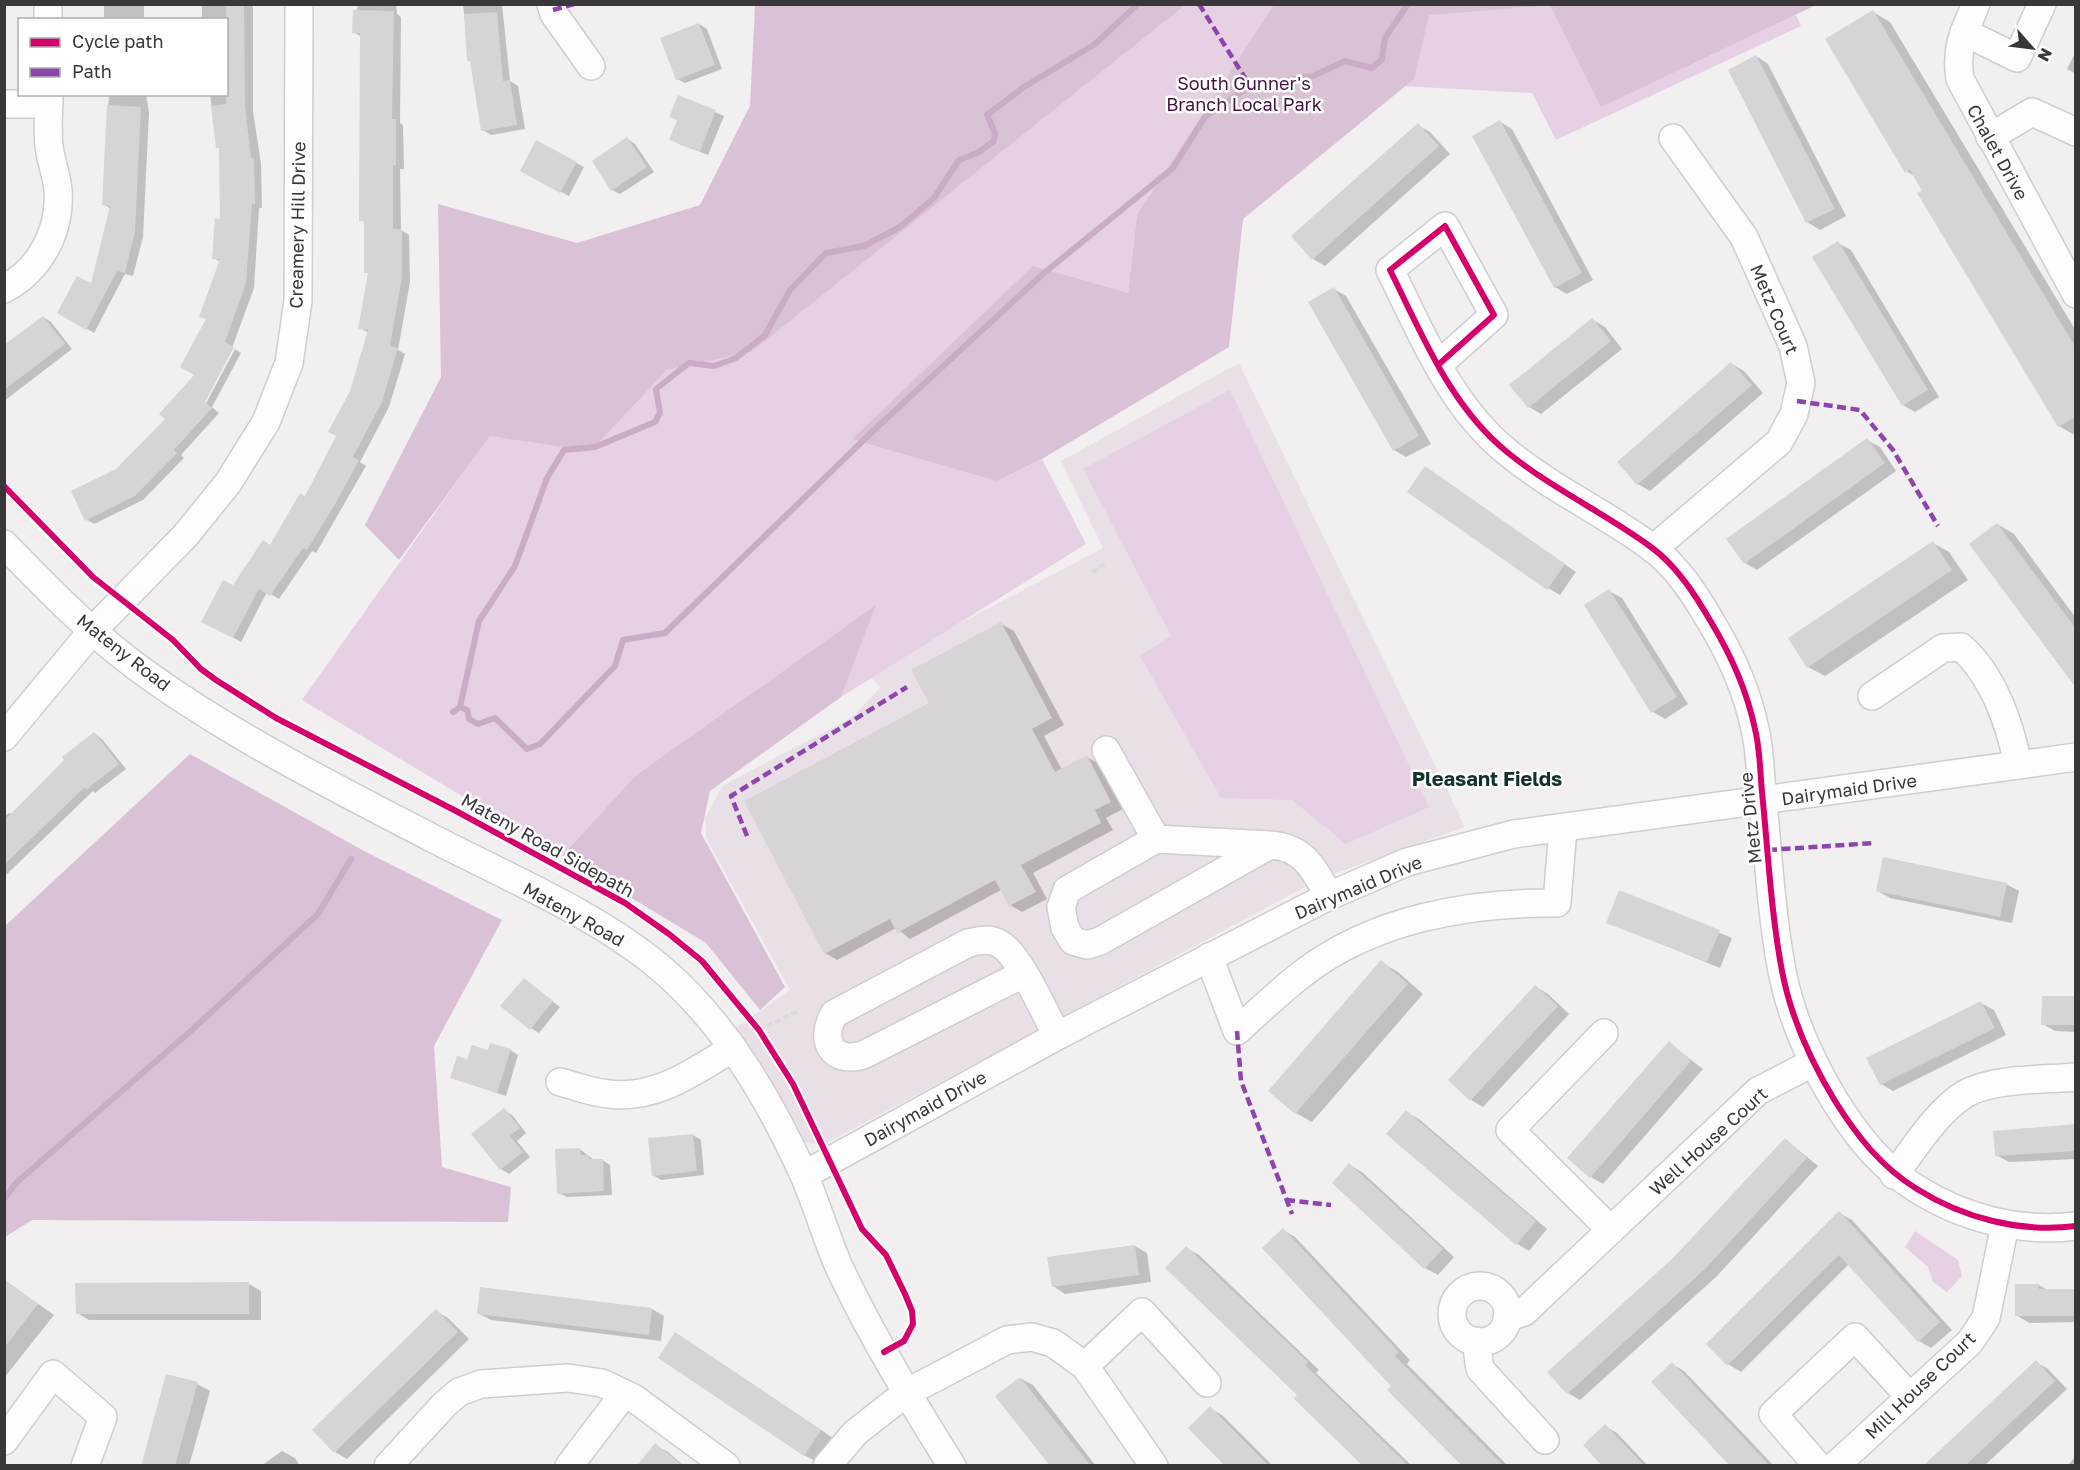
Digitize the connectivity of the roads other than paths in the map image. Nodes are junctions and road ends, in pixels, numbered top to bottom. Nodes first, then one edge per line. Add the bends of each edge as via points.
1 (299, 4) edge
2 (551, 4) edge
3 (1976, 4) edge
4 (2042, 4) edge
5 (1964, 32) junction
6 (591, 66) dead end
7 (49, 99) edge
8 (4, 104) edge
9 (2076, 132) edge
10 (1990, 137) junction
11 (1673, 138) dead end
12 (2068, 261) edge
13 (4, 289) edge
14 (2076, 294) edge
15 (1438, 365) junction
16 (4, 544) edge
17 (1653, 549) junction
18 (93, 630) junction
19 (1872, 696) dead end
20 (4, 737) edge
21 (1106, 750) dead end
22 (2076, 757) edge
23 (2018, 765) junction
24 (1763, 801) junction
25 (1563, 828) junction
26 (1156, 839) junction
27 (1270, 845) junction
28 (1329, 896) junction
29 (1209, 957) junction
30 (1023, 974) junction
31 (1604, 1033) dead end
32 (1057, 1036) junction
33 (733, 1048) junction
34 (1812, 1063) junction
35 (2076, 1077) edge
36 (560, 1082) dead end
37 (804, 1175) junction
38 (1894, 1175) junction
39 (2005, 1225) junction
40 (2076, 1226) edge
41 (1611, 1230) junction
42 (1507, 1318) junction
43 (1476, 1341) junction
44 (1085, 1366) junction
45 (1207, 1383) dead end
46 (906, 1393) junction
47 (624, 1394) junction
48 (1910, 1397) junction
49 (1545, 1440) dead end
50 (4, 1441) edge
51 (85, 1466) edge
52 (388, 1466) edge
53 (568, 1466) edge
54 (726, 1466) edge
55 (827, 1466) edge
56 (952, 1466) edge
57 (1154, 1466) edge
58 (1818, 1466) edge
59 (1835, 1466) edge

1 - 18 street, Creamery Hill Drive via 298,301 289,363 266,422 228,483 185,536
2 - 6 street
3 - 5 street, Chalet Drive
4 - 5 street via 2017,58
5 - 10 street, Chalet Drive via 1956,58 1960,79
7 - 8 street
7 - 13 street via 49,146 58,190 57,216 50,241 38,262 19,282
9 - 10 street via 2032,112
10 - 12 street, Chalet Drive
11 - 17 street, Metz Court via 1744,237 1793,346 1801,383 1794,414 1779,441
12 - 14 street, Chalet Drive
15 - 15 street, Metz Drive via 1390,270 1445,226 1494,315
15 - 17 street, Metz Drive via 1476,421 1506,452
16 - 18 street, Mateny Road
17 - 24 street, Metz Drive via 1686,582 1734,664 1755,730
18 - 20 street, Creamery Hill Drive
18 - 33 street, Mateny Road via 140,669 215,718 345,792 618,935 671,978
19 - 23 street via 1943,648 1961,647 1975,660 2011,729
21 - 26 street
22 - 23 street, Dairymaid Drive
23 - 24 street, Dairymaid Drive
24 - 25 street, Dairymaid Drive
24 - 34 street, Metz Drive via 1782,970 1793,1016
25 - 28 street, Dairymaid Drive via 1514,834 1407,862
25 - 29 street via 1557,903 1500,905 1395,926 1355,942 1303,973 1237,1031
26 - 27 street
26 - 27 street via 1067,890 1061,907 1065,928 1073,941 1087,945 1114,934
27 - 28 street via 1300,852 1312,864
28 - 29 street, Dairymaid Drive
29 - 32 street, Dairymaid Drive
30 - 30 street via 1012,953 999,943 983,939 968,943 834,1014 827,1026 828,1043 836,1053 849,1059 863,1055
30 - 32 street
31 - 41 street via 1510,1130
32 - 37 street, Dairymaid Drive
33 - 36 street via 684,1078 640,1093 610,1095
33 - 37 street, Mateny Road via 773,1113
34 - 38 street, Metz Drive via 1855,1133
34 - 41 street, Well House Court via 1758,1091
35 - 38 street via 1996,1084 1966,1093 1945,1110
37 - 46 street, Mateny Road via 840,1268
38 - 39 street, Metz Drive via 1943,1206
39 - 40 street, Metz Drive
39 - 48 street, Mill House Court via 1986,1318 1970,1342
41 - 42 street, Well House Court via 1524,1312
42 - 43 street, Well House Court via 1496,1336
42 - 43 street via 1502,1297 1494,1289 1484,1286 1463,1291 1452,1310 1452,1321 1457,1331
43 - 49 street via 1480,1369
44 - 45 street via 1142,1312
44 - 46 street via 1053,1343 1032,1337 1007,1340
44 - 57 street
46 - 55 street via 855,1433
46 - 56 street, Mateny Road
47 - 52 street via 603,1383 568,1378 481,1384 459,1392 444,1405
47 - 53 street
47 - 54 street
48 - 58 street via 1855,1337 1773,1414
48 - 59 street, Mill House Court
50 - 51 street via 53,1374 103,1417

